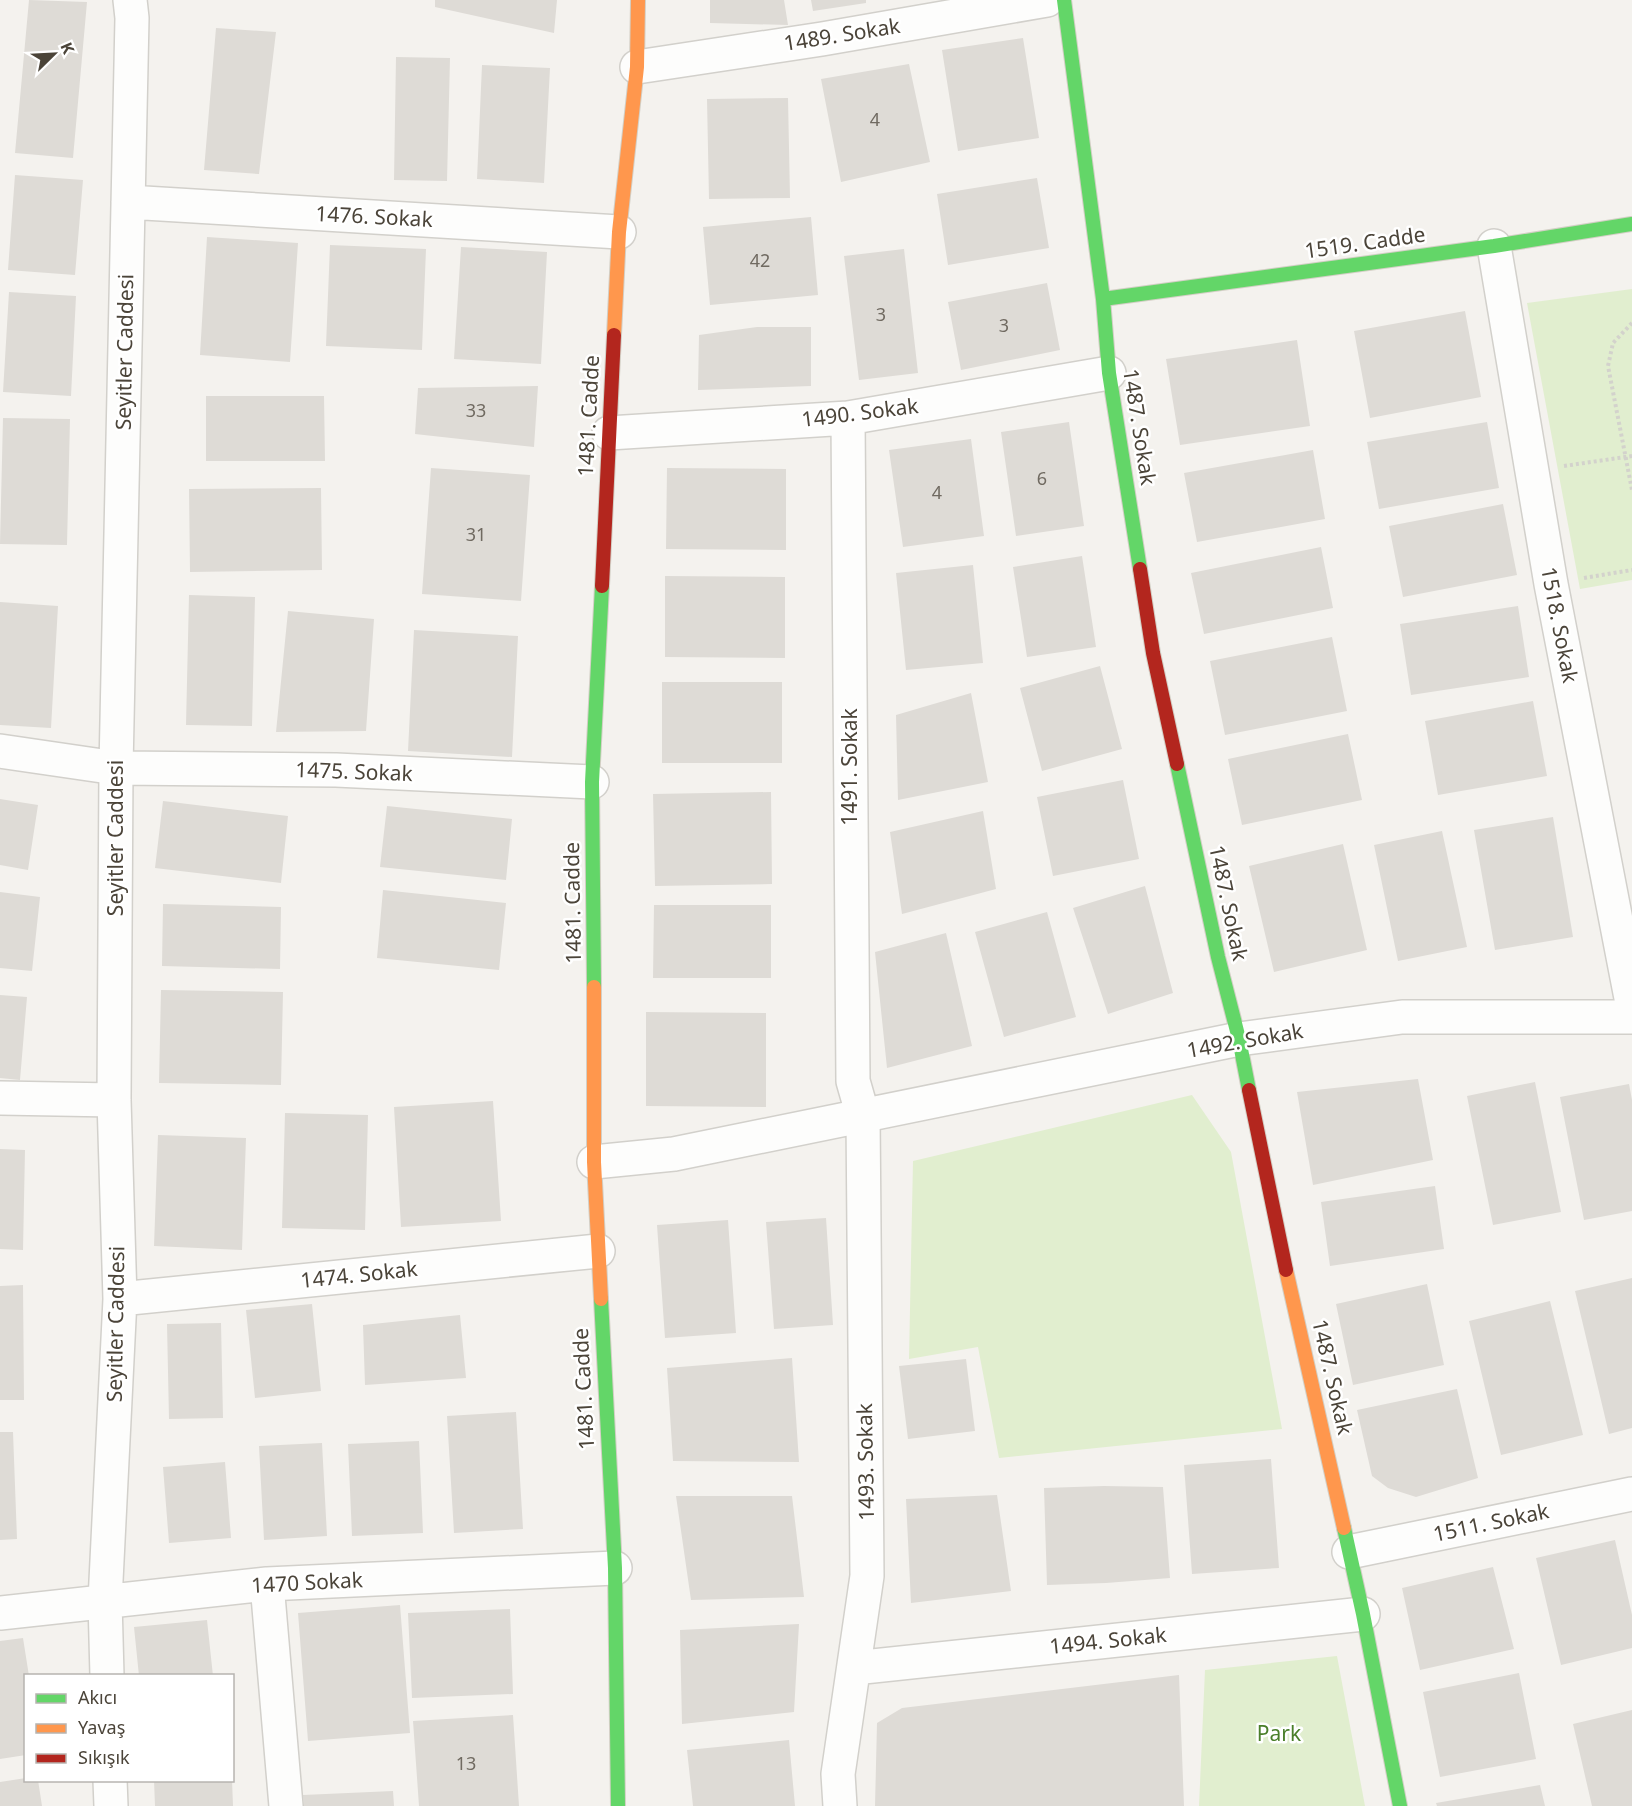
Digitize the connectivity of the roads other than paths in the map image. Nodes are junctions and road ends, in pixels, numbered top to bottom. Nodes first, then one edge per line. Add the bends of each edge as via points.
1 (130, 0) edge
2 (638, 0) edge
3 (1047, 0) edge
4 (1064, 0) edge
5 (637, 67) junction
6 (128, 202) junction
7 (1632, 224) edge
8 (619, 231) junction
9 (1494, 246) junction
10 (1102, 299) junction
11 (1108, 373) junction
12 (848, 418) junction
13 (609, 433) junction
14 (0, 751) edge
15 (116, 768) junction
16 (592, 782) junction
17 (1632, 1003) edge
18 (1632, 1017) edge
19 (1239, 1039) junction
20 (0, 1098) edge
21 (114, 1100) junction
22 (863, 1116) junction
23 (594, 1162) junction
24 (598, 1251) junction
25 (120, 1299) junction
26 (1632, 1494) edge
27 (1349, 1552) junction
28 (615, 1568) junction
29 (267, 1584) junction
30 (105, 1601) junction
31 (0, 1613) edge
32 (1363, 1614) junction
33 (854, 1668) junction
34 (107, 1674) edge
35 (110, 1782) edge
36 (111, 1806) edge
37 (286, 1806) edge
38 (618, 1806) edge
39 (840, 1806) edge
40 (1400, 1806) edge

1 - 6 street, Seyitler Caddesi
2 - 5 street, 1481. Cadde
3 - 5 street, 1489. Sokak
4 - 10 street, 1487. Sokak
5 - 8 street, 1481. Cadde
6 - 8 street, 1476. Sokak
6 - 15 street, Seyitler Caddesi
7 - 9 street, 1519. Cadde
8 - 13 street, 1481. Cadde
9 - 10 street, 1519. Cadde
9 - 17 street, 1518. Sokak via 1551,584
10 - 11 street, 1487. Sokak
11 - 12 street, 1490. Sokak
11 - 19 street, 1487. Sokak via 1153,653
12 - 13 street, 1490. Sokak
12 - 22 street, 1491. Sokak via 853,1081
13 - 16 street, 1481. Cadde
14 - 15 street, 1475. Sokak
15 - 16 street, 1475. Sokak via 336,770
15 - 21 street, Seyitler Caddesi
16 - 23 street, 1481. Cadde
18 - 19 street, 1492. Sokak via 1402,1017
19 - 22 street, 1492. Sokak
19 - 27 street, 1487. Sokak via 1264,1171
20 - 21 street
21 - 25 street, Seyitler Caddesi
22 - 23 street via 675,1154
22 - 33 street, 1493. Sokak via 867,1576
23 - 24 street, 1481. Cadde
24 - 25 street, 1474. Sokak
24 - 28 street, 1481. Cadde
25 - 30 street, Seyitler Caddesi
26 - 27 street, 1511. Sokak
27 - 32 street, 1487. Sokak
28 - 29 street, 1470 Sokak
28 - 38 street, 1481. Cadde
29 - 30 street, 1470 Sokak
29 - 37 street
30 - 31 street, 1470 Sokak
30 - 34 street, Seyitler Caddesi
32 - 33 street, 1494. Sokak
32 - 40 street, 1487. Sokak
33 - 39 street, 1493. Sokak via 838,1774
35 - 36 street

